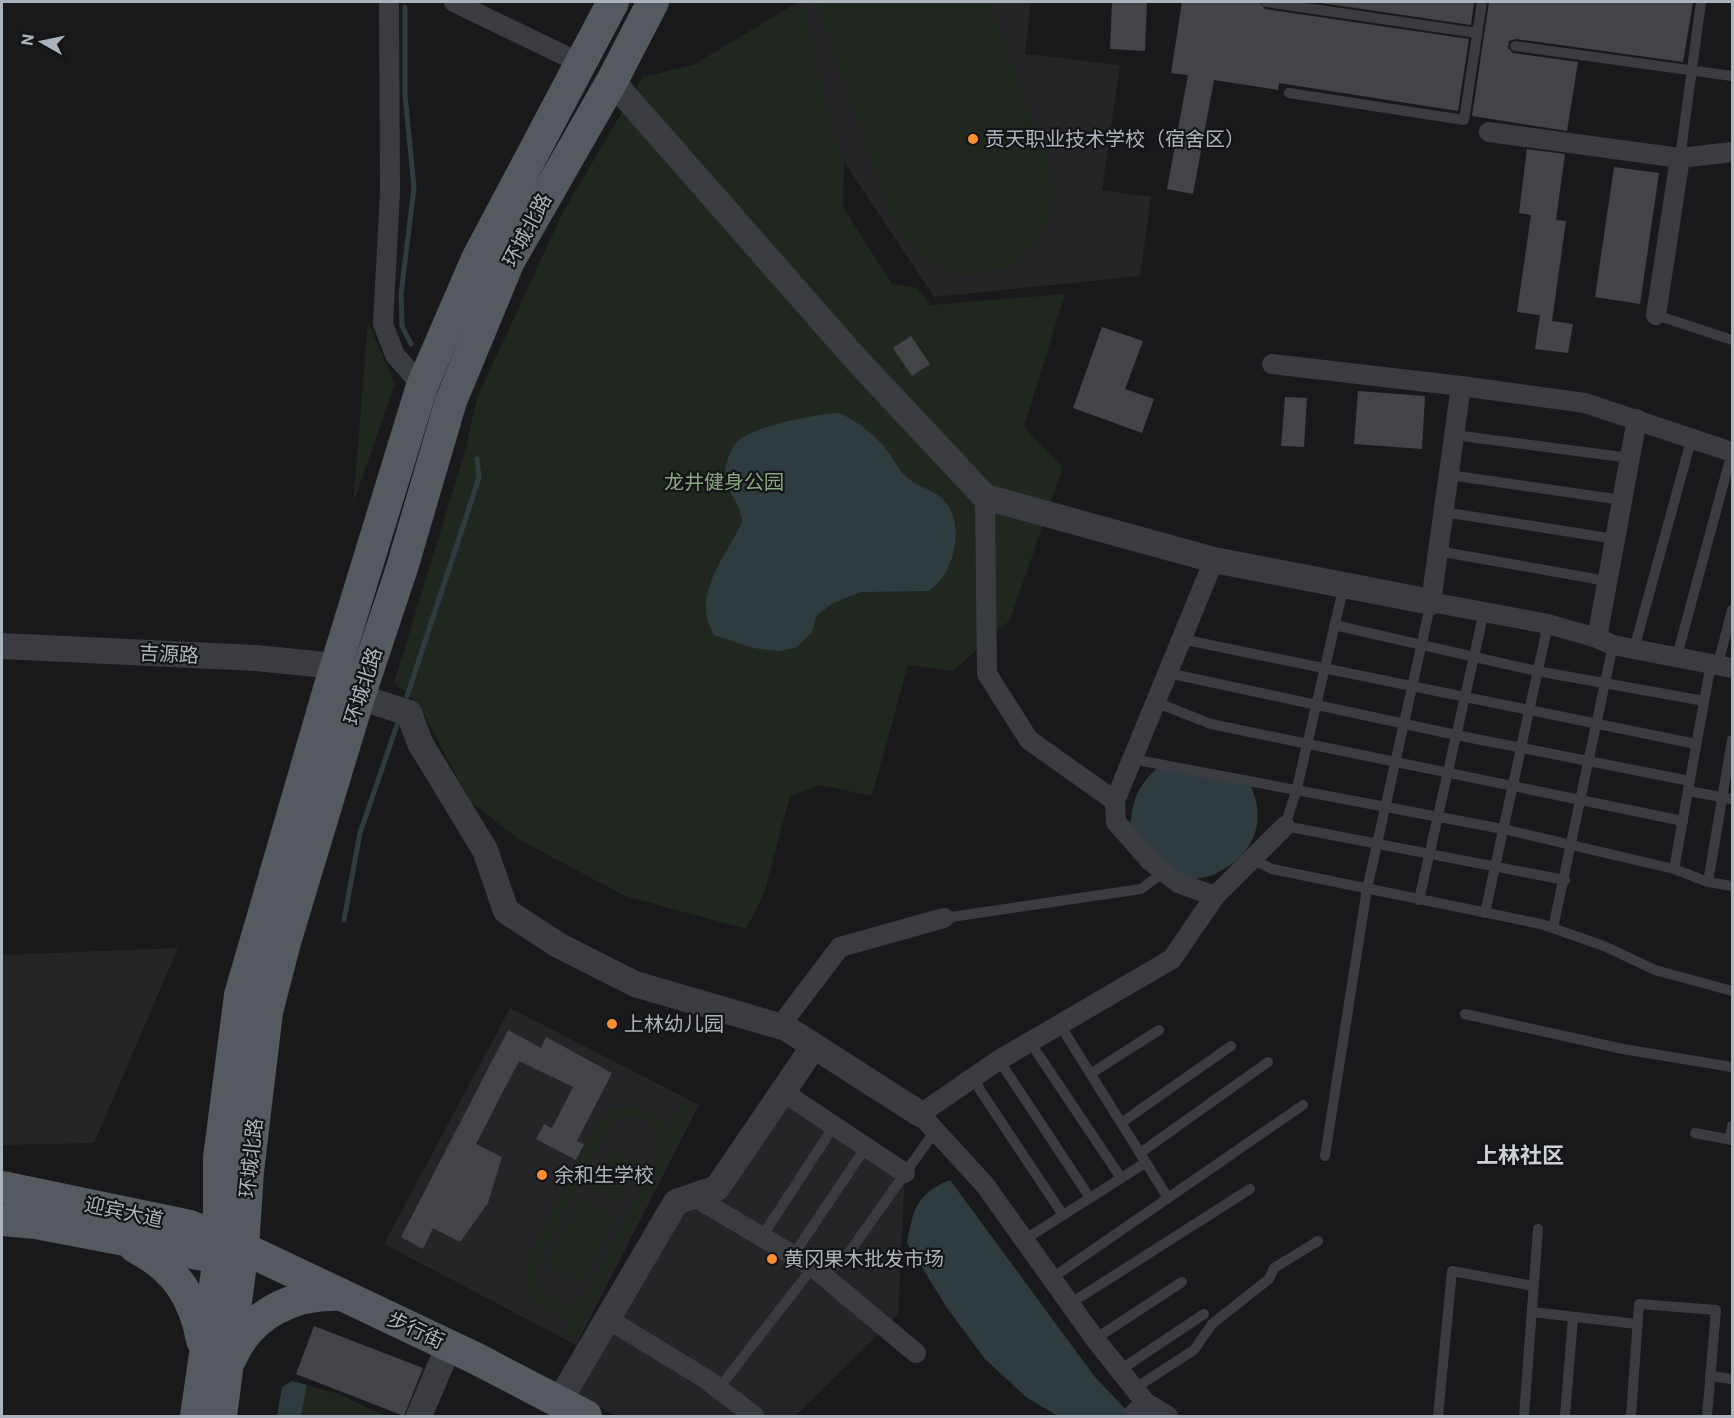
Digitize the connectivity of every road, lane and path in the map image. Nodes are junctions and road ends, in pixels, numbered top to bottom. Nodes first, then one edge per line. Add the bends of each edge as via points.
1 (389, 2) edge
2 (454, 2) edge
3 (613, 2) edge
4 (653, 2) edge
5 (1266, 2) edge
6 (1482, 2) edge
7 (1701, 2) edge
8 (1478, 33) junction
9 (1515, 46) dead end
10 (580, 63) junction
11 (1692, 71) junction
12 (1732, 76) edge
13 (612, 81) junction
14 (1289, 93) dead end
15 (1489, 132) dead end
16 (1732, 152) edge
17 (1680, 158) junction
18 (1656, 315) joint
19 (1732, 340) edge
20 (1272, 364) dead end
21 (422, 386) junction
22 (1461, 386) junction
23 (1637, 419) junction
24 (1454, 435) junction
25 (1692, 437) junction
26 (1732, 452) edge
27 (1630, 458) junction
28 (1449, 475) junction
29 (985, 497) junction
30 (1622, 500) junction
31 (1444, 512) junction
32 (1615, 538) junction
33 (1438, 551) junction
34 (1214, 560) junction
35 (1607, 581) junction
36 (1344, 585) junction
37 (1431, 602) junction
38 (1732, 610) edge
39 (1484, 612) junction
40 (1548, 624) junction
41 (1334, 625) junction
42 (1181, 639) junction
43 (1605, 642) junction
44 (2, 646) edge
45 (1422, 646) junction
46 (1634, 649) junction
47 (1677, 656) junction
48 (1474, 658) junction
49 (1721, 665) edge
50 (1323, 669) junction
51 (1537, 671) junction
52 (1168, 673) junction
53 (333, 677) junction
54 (1605, 684) junction
55 (1412, 687) junction
56 (359, 697) junction
57 (1464, 697) junction
58 (1704, 701) junction
59 (1155, 702) junction
60 (1316, 705) junction
61 (1528, 711) junction
62 (1404, 723) junction
63 (1596, 724) junction
64 (1456, 735) junction
65 (1732, 741) edge
66 (1696, 744) junction
67 (1306, 745) junction
68 (1521, 748) junction
69 (1132, 759) junction
70 (1589, 761) junction
71 (1395, 763) junction
72 (1447, 773) junction
73 (1689, 786) junction
74 (1512, 787) junction
75 (1297, 788) junction
76 (1728, 798) edge
77 (1115, 801) junction
78 (1581, 801) junction
79 (1386, 806) junction
80 (1438, 816) junction
81 (1683, 821) junction
82 (1285, 826) junction
83 (1503, 829) junction
84 (1378, 843) junction
85 (1573, 845) junction
86 (1430, 853) junction
87 (1251, 859) junction
88 (1495, 867) junction
89 (1674, 869) junction
90 (1164, 872) junction
91 (1565, 880) junction
92 (1708, 882) junction
93 (1732, 886) edge
94 (1367, 889) junction
95 (1215, 896) junction
96 (1419, 900) junction
97 (1485, 913) junction
98 (944, 918) joint
99 (1553, 928) junction
100 (1732, 991) edge
101 (1465, 1014) dead end
102 (1060, 1025) junction
103 (780, 1026) junction
104 (1160, 1029) dead end
105 (1030, 1042) junction
106 (814, 1046) junction
107 (1230, 1046) dead end
108 (999, 1060) junction
109 (1268, 1062) dead end
110 (1732, 1066) edge
111 (1090, 1074) junction
112 (972, 1078) junction
113 (783, 1092) junction
114 (1303, 1105) dead end
115 (927, 1122) junction
116 (1121, 1123) junction
117 (834, 1126) junction
118 (1732, 1126) edge
119 (1695, 1133) dead end
120 (1731, 1140) edge
121 (866, 1147) junction
122 (1325, 1156) dead end
123 (1142, 1158) junction
124 (905, 1173) junction
125 (1121, 1178) junction
126 (2, 1187) edge
127 (1250, 1190) dead end
128 (693, 1196) junction
129 (1090, 1198) junction
130 (1168, 1198) junction
131 (1063, 1215) junction
132 (2, 1221) edge
133 (1538, 1230) dead end
134 (763, 1235) junction
135 (110, 1236) junction
136 (1024, 1240) junction
137 (1318, 1241) dead end
138 (231, 1253) junction
139 (794, 1254) junction
140 (813, 1267) junction
141 (1052, 1278) junction
142 (1182, 1282) dead end
143 (1533, 1286) junction
144 (342, 1294) junction
145 (1071, 1303) junction
146 (1532, 1312) junction
147 (1204, 1314) dead end
148 (606, 1318) junction
149 (1573, 1318) junction
150 (1637, 1324) junction
151 (1095, 1339) junction
152 (447, 1350) dead end
153 (916, 1353) dead end
154 (215, 1366) junction
155 (1120, 1370) junction
156 (1710, 1376) junction
157 (1732, 1378) edge
158 (567, 1388) dead end
159 (718, 1388) junction
160 (1136, 1406) edge
161 (196, 1416) edge
162 (221, 1416) edge
163 (419, 1416) edge
164 (586, 1416) edge
165 (754, 1416) edge
166 (1168, 1416) edge
167 (1438, 1416) edge
168 (1524, 1416) edge
169 (1565, 1416) edge
170 (1631, 1416) edge
171 (1707, 1416) edge

1 - 21 street via 390,192 383,324 395,355
2 - 10 street
3 - 10 main road, 环城北路
4 - 13 main road, 环城北路
5 - 8 lane
6 - 8 lane
7 - 11 lane
8 - 14 lane via 1464,120
9 - 11 lane
10 - 13 main road
10 - 21 main road, 环城北路 via 477,259
11 - 12 lane
11 - 17 lane
13 - 29 street via 855,358
13 - 56 main road, 环城北路 via 509,261 455,391
15 - 17 street
16 - 17 street
17 - 18 street
18 - 19 lane
20 - 22 street
21 - 53 main road, 环城北路
22 - 23 street via 1585,403
22 - 24 street
23 - 25 street
23 - 27 street
24 - 27 lane
24 - 28 street
25 - 26 street
25 - 46 lane
26 - 47 lane
27 - 30 street
28 - 30 lane
28 - 31 street
29 - 34 street
29 - 77 street via 987,674 1029,740
30 - 32 street
31 - 32 lane
31 - 33 street
32 - 35 street
33 - 35 lane
33 - 37 street
34 - 36 street
34 - 42 street
35 - 43 street
36 - 37 street
36 - 41 lane
37 - 39 street
37 - 45 lane
38 - 49 lane
39 - 40 street
39 - 48 lane
40 - 43 street
40 - 51 lane
41 - 45 lane
41 - 50 lane
42 - 50 lane
42 - 52 street
43 - 46 street
43 - 54 lane
44 - 53 street, 吉源路 via 256,658
45 - 48 lane
45 - 55 lane
46 - 47 street
47 - 49 street
48 - 51 lane
48 - 57 lane
49 - 58 lane
50 - 55 lane
50 - 60 lane
51 - 54 lane
51 - 61 lane
52 - 59 street
52 - 60 lane
53 - 56 main road
53 - 138 main road, 环城北路 via 240,995 219,1158
54 - 58 lane
54 - 63 lane
55 - 57 lane
55 - 62 lane
56 - 103 street via 409,713 420,743 485,850 506,911 558,945 635,984
56 - 138 main road, 环城北路 via 267,1012 248,1171
57 - 61 lane
57 - 64 lane
58 - 66 lane
59 - 67 lane via 1211,724
59 - 69 street
60 - 62 lane
60 - 67 lane
61 - 63 lane
61 - 68 lane
62 - 64 lane
62 - 71 lane
63 - 66 lane
63 - 70 lane
64 - 68 lane
64 - 72 lane
65 - 76 lane
66 - 73 lane
67 - 71 lane
67 - 75 lane
68 - 70 lane
68 - 74 lane
69 - 75 lane
69 - 77 street
70 - 73 lane
70 - 78 lane
71 - 72 lane
71 - 79 lane
72 - 74 lane
72 - 80 lane
73 - 76 lane
73 - 81 lane
74 - 78 lane
74 - 83 lane
75 - 79 lane
75 - 82 lane
76 - 92 lane
77 - 90 street via 1116,822
78 - 81 lane
78 - 85 lane
79 - 80 lane
79 - 84 lane
80 - 83 lane
80 - 86 lane
81 - 89 lane
82 - 84 lane
82 - 87 street
83 - 85 lane
83 - 88 lane
84 - 86 lane
84 - 94 lane
85 - 89 lane
85 - 91 lane
86 - 88 lane
86 - 96 lane
87 - 94 lane via 1272,869
87 - 95 street
88 - 91 lane
88 - 97 lane
89 - 92 lane
90 - 95 street via 1178,882
90 - 98 lane via 1141,889
91 - 99 lane
92 - 93 lane
94 - 96 lane
94 - 122 lane
95 - 102 street via 1172,959
96 - 97 lane
97 - 99 lane
98 - 103 street via 840,947
99 - 100 lane via 1655,970
101 - 110 lane via 1623,1049
102 - 105 street
102 - 111 lane
103 - 106 street
104 - 111 lane
105 - 108 street
105 - 125 lane
106 - 113 street
106 - 115 street
107 - 116 lane
108 - 112 street
108 - 129 lane
109 - 123 lane
111 - 116 lane
112 - 115 street
112 - 131 lane
113 - 117 street
113 - 128 street via 717,1188
114 - 130 lane
115 - 124 lane
115 - 136 street via 985,1185
116 - 123 lane
117 - 121 street
117 - 134 lane
118 - 120 lane
119 - 120 lane
121 - 124 street
121 - 139 lane
123 - 125 lane
123 - 130 lane
124 - 140 lane via 841,1264
125 - 129 lane
126 - 138 main road, 迎宾大道 via 190,1226
127 - 145 lane
128 - 134 street
128 - 148 street via 676,1202
129 - 131 lane
130 - 141 lane
131 - 136 lane
132 - 135 main road, 迎宾大道
133 - 143 lane
134 - 139 street
135 - 138 main road, 迎宾大道
135 - 154 main road via 150,1255 182,1283
136 - 141 street
137 - 160 lane via 1274,1268 1269,1279 1212,1324 1194,1350
138 - 144 main road, 步行街
138 - 154 main road, 环城北路
139 - 140 street
140 - 153 street
140 - 159 lane
141 - 145 street
142 - 151 lane
143 - 146 lane
143 - 167 lane via 1452,1271
144 - 154 main road via 306,1296 271,1310
144 - 164 main road, 步行街
145 - 151 street
146 - 149 lane
146 - 168 lane
147 - 155 lane
148 - 158 street
148 - 159 street
149 - 150 lane
149 - 169 lane
150 - 156 lane via 1639,1304 1716,1310
150 - 170 lane
151 - 155 street
152 - 163 street
154 - 161 main road, 环城北路
154 - 162 main road, 环城北路
155 - 160 street
156 - 157 lane
156 - 171 lane
159 - 165 street
160 - 166 street

